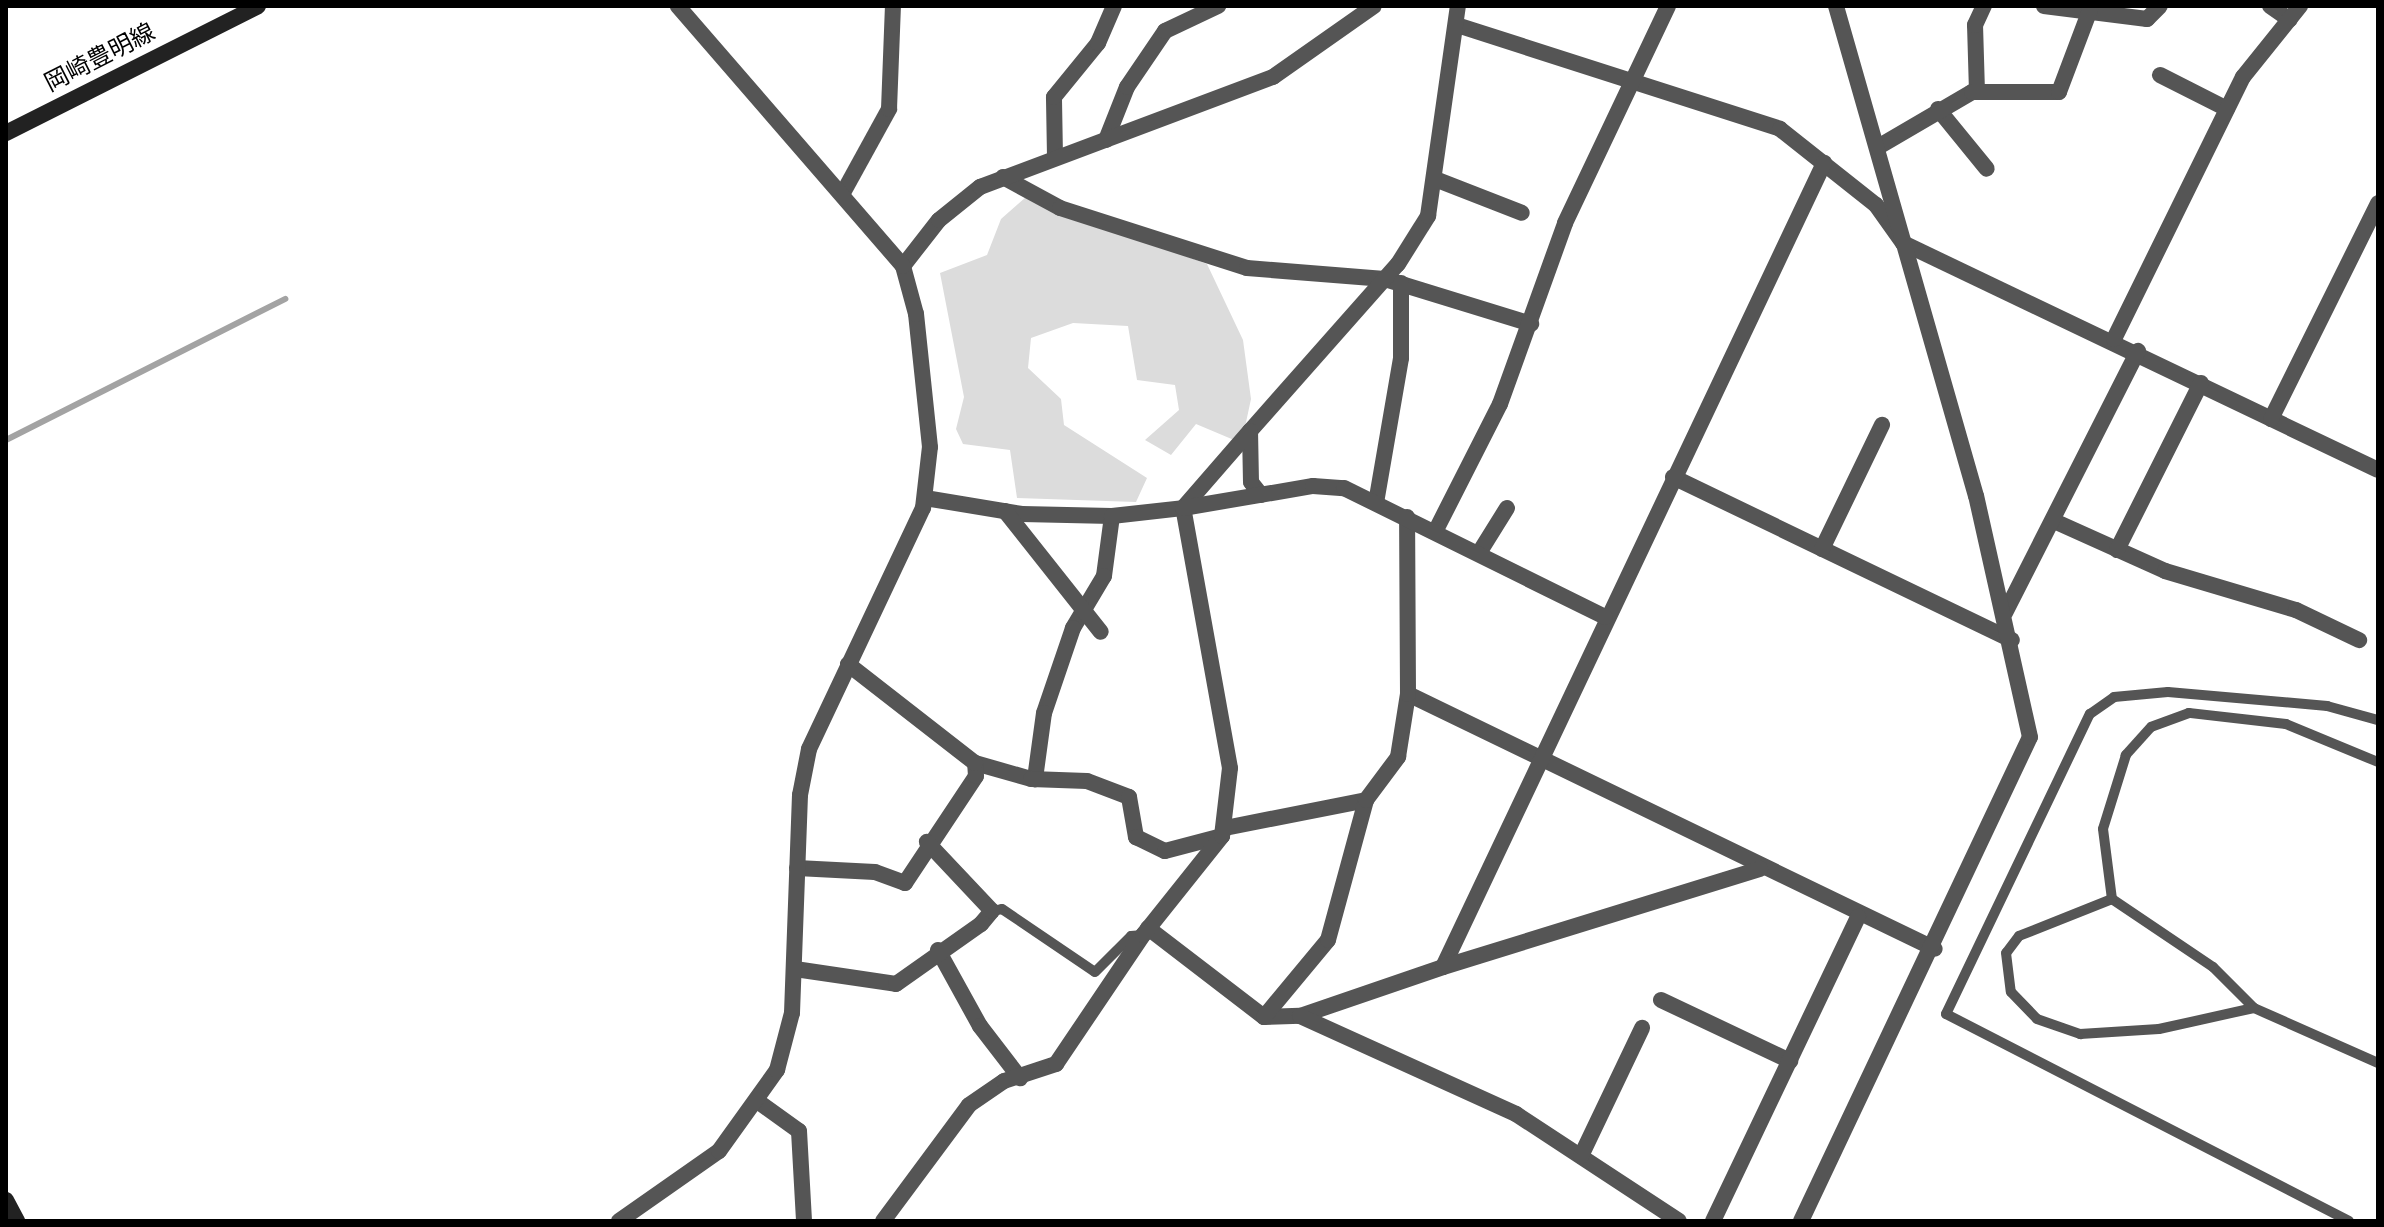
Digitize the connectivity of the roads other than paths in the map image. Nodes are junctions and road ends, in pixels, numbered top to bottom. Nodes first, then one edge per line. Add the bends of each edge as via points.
1 (258, 6) edge
2 (678, 6) edge
3 (893, 6) edge
4 (1114, 6) edge
5 (1218, 6) edge
6 (1374, 6) edge
7 (1458, 6) edge
8 (1668, 6) edge
9 (1984, 6) edge
10 (2044, 6) edge
11 (2160, 6) edge
12 (2270, 6) edge
13 (2300, 6) edge
14 (1841, 10) edge
15 (2090, 10) junction
16 (2290, 20) junction
17 (1460, 26) junction
18 (2160, 75) dead end
19 (1633, 82) junction
20 (1977, 92) junction
21 (1938, 109) junction
22 (2227, 109) junction
23 (6, 133) edge
24 (1106, 140) junction
25 (1878, 147) junction
26 (1055, 157) junction
27 (1824, 163) junction
28 (1987, 169) dead end
29 (1003, 177) junction
30 (1435, 179) junction
31 (844, 191) junction
32 (2378, 203) edge
33 (1522, 213) dead end
34 (1903, 243) junction
35 (903, 266) junction
36 (1393, 281) junction
37 (1531, 324) junction
38 (2114, 339) junction
39 (2138, 351) junction
40 (2201, 383) junction
41 (2271, 419) junction
42 (1882, 425) dead end
43 (1250, 431) junction
44 (2378, 470) edge
45 (1673, 477) junction
46 (1261, 495) junction
47 (925, 498) junction
48 (1376, 503) junction
49 (1183, 508) junction
50 (1507, 508) dead end
51 (1005, 511) junction
52 (1112, 516) junction
53 (1407, 517) junction
54 (2054, 521) junction
55 (1436, 530) junction
56 (1822, 549) junction
57 (2117, 550) junction
58 (1479, 553) junction
59 (1081, 610) junction
60 (2005, 613) junction
61 (1605, 617) junction
62 (1101, 632) dead end
63 (2012, 640) junction
64 (2359, 640) dead end
65 (848, 664) junction
66 (1408, 694) junction
67 (2378, 720) edge
68 (1537, 758) junction
69 (2378, 762) edge
70 (975, 763) junction
71 (1035, 779) junction
72 (1366, 800) junction
73 (1223, 832) junction
74 (927, 842) junction
75 (797, 868) junction
76 (1760, 869) junction
77 (2112, 899) junction
78 (992, 911) junction
79 (1858, 917) junction
80 (1146, 932) junction
81 (1935, 949) junction
82 (938, 950) junction
83 (1443, 967) junction
84 (795, 969) junction
85 (1661, 1000) dead end
86 (2254, 1008) junction
87 (1300, 1016) junction
88 (1264, 1017) junction
89 (1642, 1028) dead end
90 (1790, 1061) junction
91 (2378, 1063) edge
92 (1020, 1078) junction
93 (760, 1103) junction
94 (1581, 1156) junction
95 (6, 1200) edge
96 (17, 1221) edge
97 (619, 1221) edge
98 (804, 1221) edge
99 (883, 1221) edge
100 (1679, 1221) edge
101 (1713, 1221) edge
102 (1801, 1221) edge
103 (2349, 1221) edge

1 - 23 main road, 岡崎豊明線
2 - 31 street
3 - 31 street via 889,109
4 - 26 street via 1098,43 1054,97
5 - 24 street via 1165,31 1127,87
6 - 24 street via 1273,77
7 - 17 street
8 - 19 street
9 - 20 street via 1975,25
10 - 15 street
11 - 15 street via 2147,19
12 - 16 street
13 - 16 street
14 - 25 street
15 - 20 street via 2059,92
16 - 22 street via 2243,77
17 - 19 street
17 - 30 street
18 - 22 street
19 - 27 street via 1780,129
19 - 37 street via 1565,223
20 - 21 street
21 - 25 street
21 - 28 street
22 - 38 street
24 - 26 street
25 - 34 street
26 - 29 street
27 - 34 street via 1876,205
27 - 45 street
29 - 35 street via 960,199
29 - 36 street via 1060,208 1247,268
30 - 33 street
30 - 36 street via 1428,216
31 - 35 street
32 - 41 street
34 - 38 street
34 - 60 street
35 - 47 street via 929,417
36 - 37 street
36 - 43 street
36 - 48 street via 1401,358
37 - 55 street
38 - 39 street
39 - 40 street
39 - 54 street
40 - 41 street
40 - 57 street
41 - 44 street
42 - 56 street
43 - 46 street via 1251,482
43 - 49 street
45 - 56 street
45 - 61 street
46 - 48 street via 1344,488
46 - 49 street
47 - 51 street
47 - 65 street
48 - 53 street
49 - 52 street
49 - 73 street via 1230,768
50 - 58 street
51 - 52 street
51 - 59 street
52 - 59 street via 1104,576
53 - 55 street
53 - 66 street
54 - 57 street
54 - 60 street
55 - 58 street
56 - 63 street
57 - 64 street via 2296,610
58 - 61 street
59 - 62 street
59 - 71 street via 1044,713
60 - 63 street
61 - 68 street
63 - 81 street via 2030,737
65 - 70 street
65 - 75 street via 809,749
66 - 68 street
66 - 72 street via 1398,757
67 - 103 lane via 2327,706 2168,692 2114,697 2102,705 2090,714 1946,1014
68 - 76 street
68 - 83 street
69 - 77 lane via 2244,715 2189,713 2151,727 2126,755 2111,792 2103,829
70 - 71 street
70 - 74 street via 972,785
71 - 73 street via 1087,781 1129,797 1136,837 1165,851
72 - 73 street
72 - 88 street via 1328,940
73 - 80 street
74 - 75 street via 905,883 875,872
74 - 78 street
75 - 84 street
76 - 79 street
76 - 83 street
77 - 86 lane via 2213,967
77 - 86 lane via 2019,936 2006,953 2011,992 2037,1019 2080,1034 2159,1029
78 - 80 lane via 1002,909 1095,972 1131,936
78 - 82 street
79 - 81 street
79 - 90 street
80 - 88 street
80 - 92 street via 1056,1064
81 - 102 street
82 - 84 street via 888,985
82 - 92 street via 980,1026
83 - 87 street
84 - 93 street via 787,1042
85 - 90 street
86 - 91 lane
87 - 88 street
87 - 94 street via 1516,1114
89 - 94 street
90 - 101 street
92 - 99 street via 1004,1081 950,1124
93 - 97 street via 719,1151
93 - 98 street via 799,1131
94 - 100 street
95 - 96 main road

